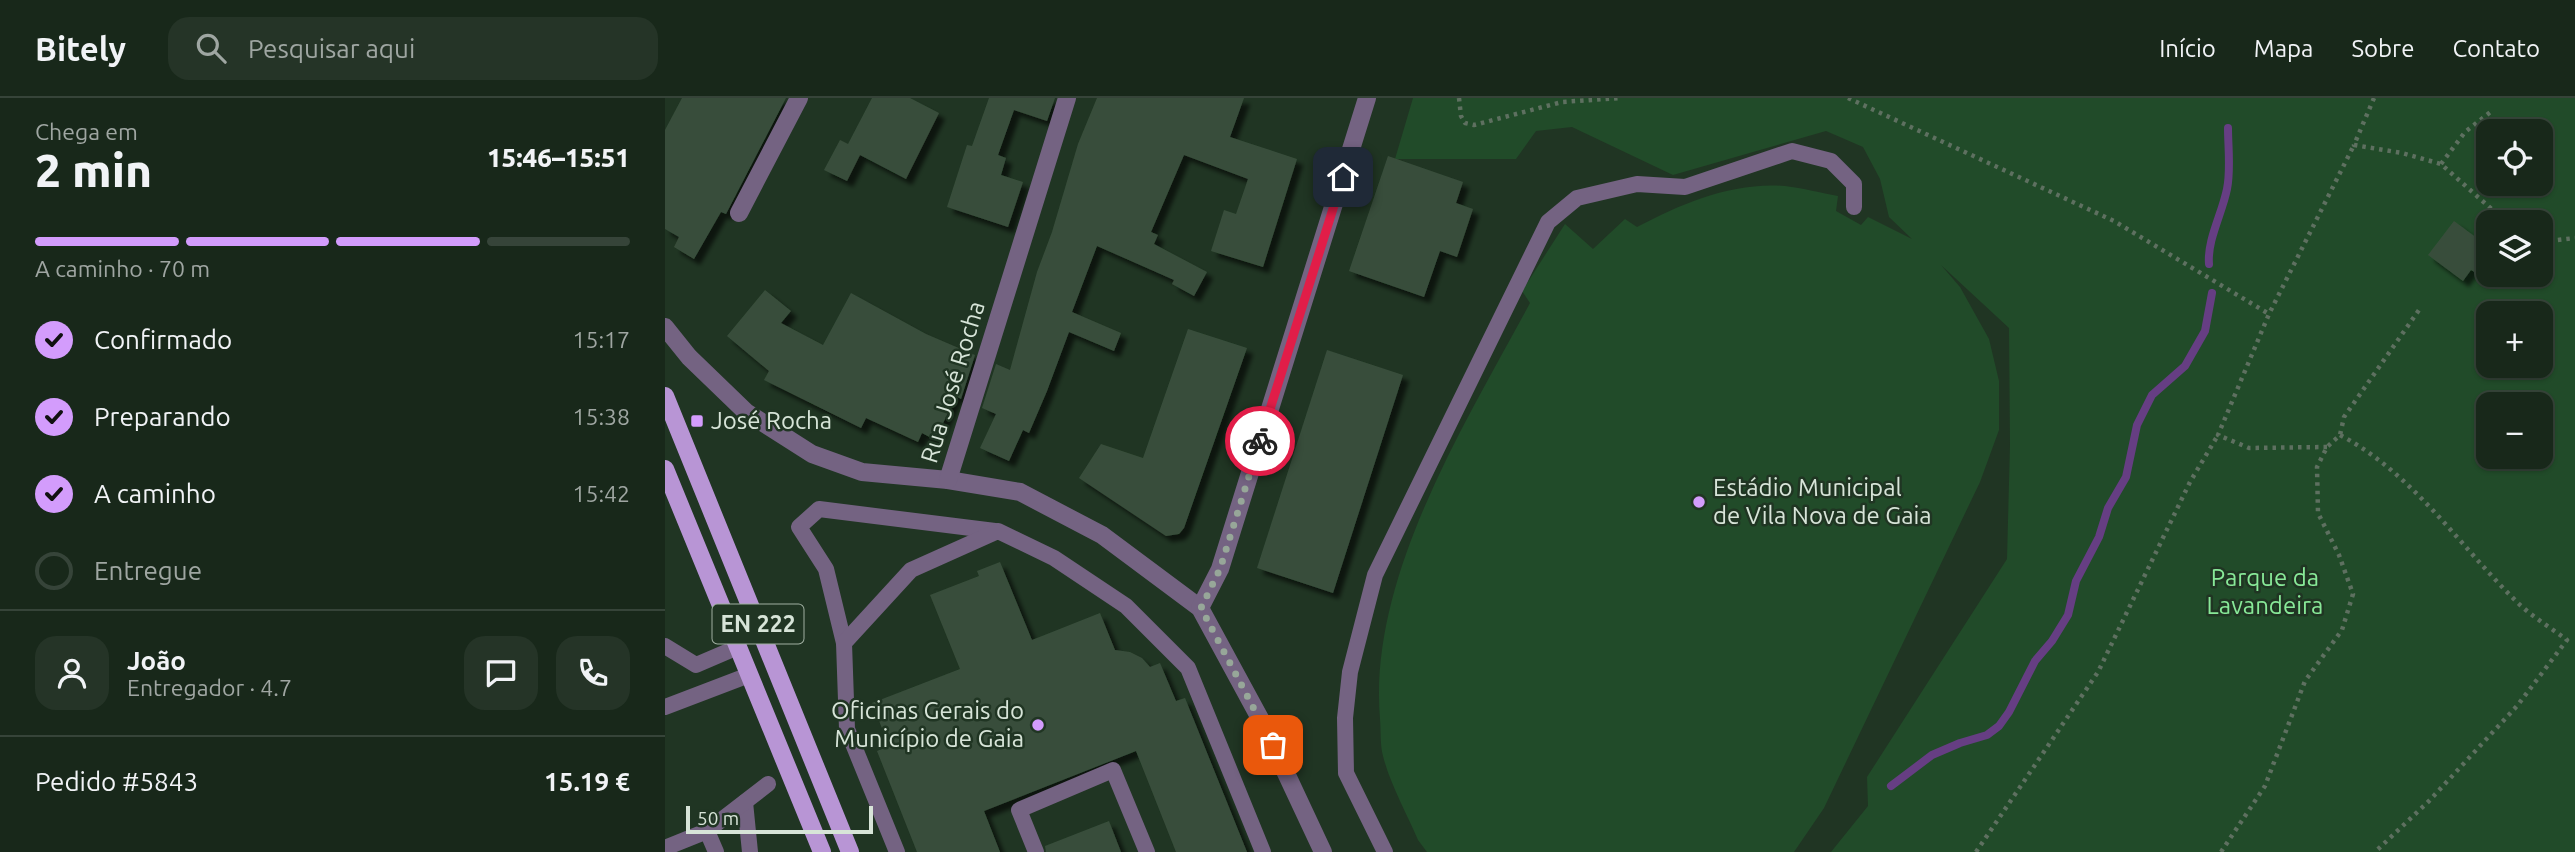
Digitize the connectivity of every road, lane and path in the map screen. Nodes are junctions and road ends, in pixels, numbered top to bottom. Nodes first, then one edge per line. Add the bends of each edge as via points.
1 (799, 98) edge
2 (1067, 98) edge
3 (1367, 98) edge
4 (1459, 98) edge
5 (1620, 98) edge
6 (1848, 98) edge
7 (2374, 98) edge
8 (2493, 110) dead end
9 (2354, 145) junction
10 (2441, 164) junction
11 (1854, 207) dead end
12 (2493, 210) edge
13 (739, 213) dead end
14 (2575, 239) edge
15 (2553, 241) edge
16 (2420, 310) dead end
17 (2269, 314) junction
18 (665, 327) edge
19 (665, 396) edge
20 (2218, 435) junction
21 (2340, 435) junction
22 (2327, 447) junction
23 (665, 469) edge
24 (948, 480) junction
25 (998, 531) junction
26 (1201, 608) junction
27 (844, 643) junction
28 (665, 646) edge
29 (738, 647) junction
30 (749, 675) junction
31 (665, 707) edge
32 (768, 784) dead end
33 (745, 802) junction
34 (707, 831) junction
35 (665, 848) edge
36 (716, 852) edge
37 (750, 852) edge
38 (822, 852) edge
39 (850, 852) edge
40 (897, 852) edge
41 (1036, 852) edge
42 (1147, 852) edge
43 (1263, 852) edge
44 (1323, 852) edge
45 (1385, 852) edge
46 (1976, 852) edge
47 (2221, 852) edge
48 (2375, 852) edge

1 - 13 street
2 - 24 street, Rua José Rocha
3 - 26 street via 1220,569
4 - 5 path via 1461,116 1474,125 1562,102
6 - 17 path via 2114,221
7 - 9 path
8 - 10 path via 2465,132
9 - 10 path
9 - 17 path
10 - 12 path
11 - 45 lane via 1854,184 1831,162 1792,151 1685,187 1637,184 1577,198 1548,222 1375,575 1350,672 1346,772
14 - 15 path
16 - 21 path via 2344,417
17 - 20 path
18 - 24 street, Rua José Rocha via 746,412 812,454 862,472
19 - 39 main road, EN 222
20 - 22 path via 2249,448
20 - 46 path via 2190,482 2098,672
21 - 22 path
21 - 48 path via 2409,484 2521,605 2567,640 2517,706
22 - 47 path via 2317,467 2318,513 2353,594 2342,631 2305,681 2265,786
23 - 29 main road, EN 222
24 - 26 street via 1020,492 1102,535
25 - 27 lane via 911,570
25 - 27 lane via 819,509 799,527 826,569
25 - 43 lane via 1054,558 1126,606 1188,668
26 - 44 street via 1263,723
27 - 40 lane via 847,729
28 - 29 lane via 696,664
29 - 30 main road, EN 222
30 - 31 lane
30 - 38 main road, EN 222
32 - 33 lane
33 - 34 lane
33 - 37 lane
34 - 35 lane
34 - 36 lane
41 - 42 lane via 1019,810 1113,771

